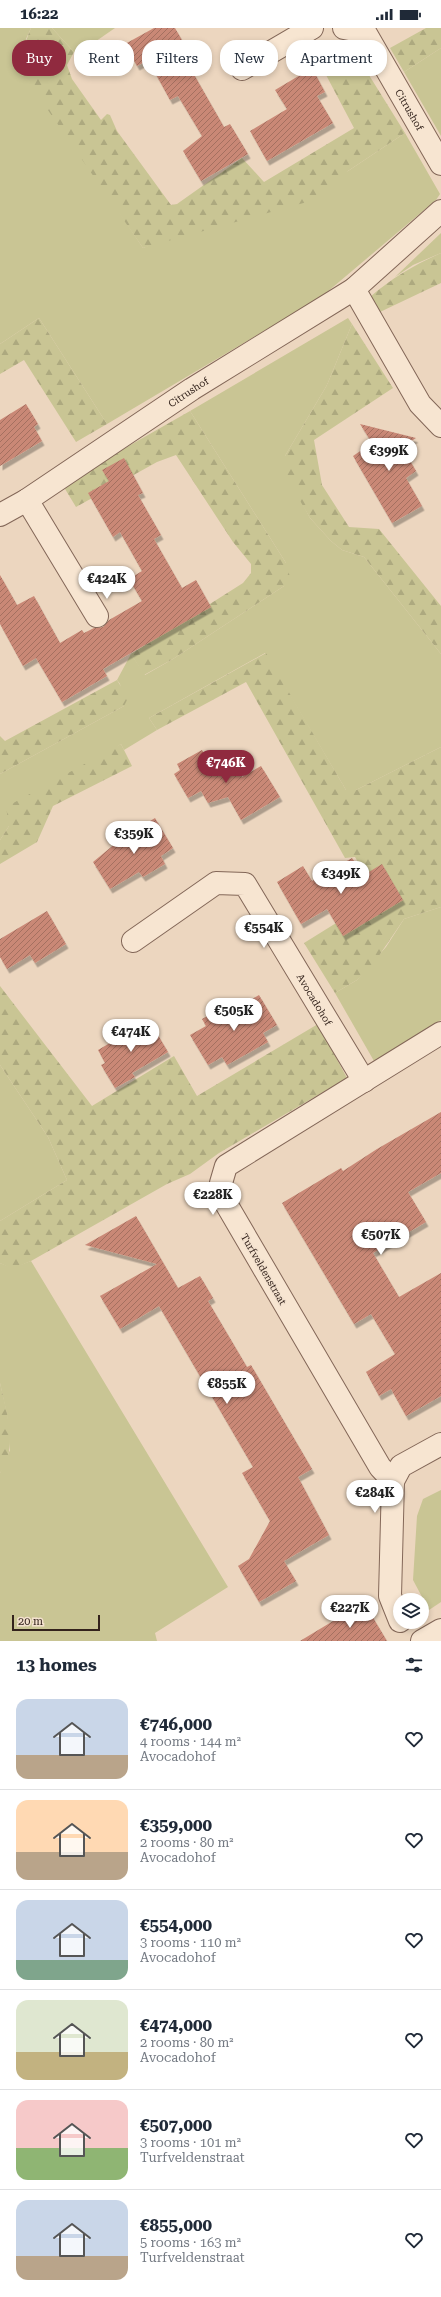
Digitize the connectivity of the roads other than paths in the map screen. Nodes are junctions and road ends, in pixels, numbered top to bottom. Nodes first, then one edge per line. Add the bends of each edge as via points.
1 (312, 28) edge
2 (344, 28) edge
3 (278, 48) edge
4 (441, 164) edge
5 (441, 211) edge
6 (354, 288) junction
7 (441, 426) edge
8 (27, 500) junction
9 (0, 515) edge
10 (97, 616) dead end
11 (133, 941) dead end
12 (441, 1033) edge
13 (364, 1081) junction
14 (441, 1444) edge
15 (393, 1481) junction
16 (393, 1604) edge
17 (403, 1629) edge
18 (441, 1630) edge
19 (408, 1641) edge
20 (422, 1641) edge

1 - 3 street
2 - 4 street, Citrushof via 365,32
5 - 6 street, Citrushof
6 - 7 street via 420,404
6 - 8 street, Citrushof via 192,389
8 - 9 street, Citrushof
8 - 10 street
11 - 13 street, Avocadohof via 216,883 245,884
12 - 13 street, Turfveldenstraat
13 - 15 street, Turfveldenstraat via 226,1166 221,1183 221,1195 380,1467
14 - 15 street via 401,1466
15 - 16 street via 390,1596
17 - 19 street
18 - 20 street

